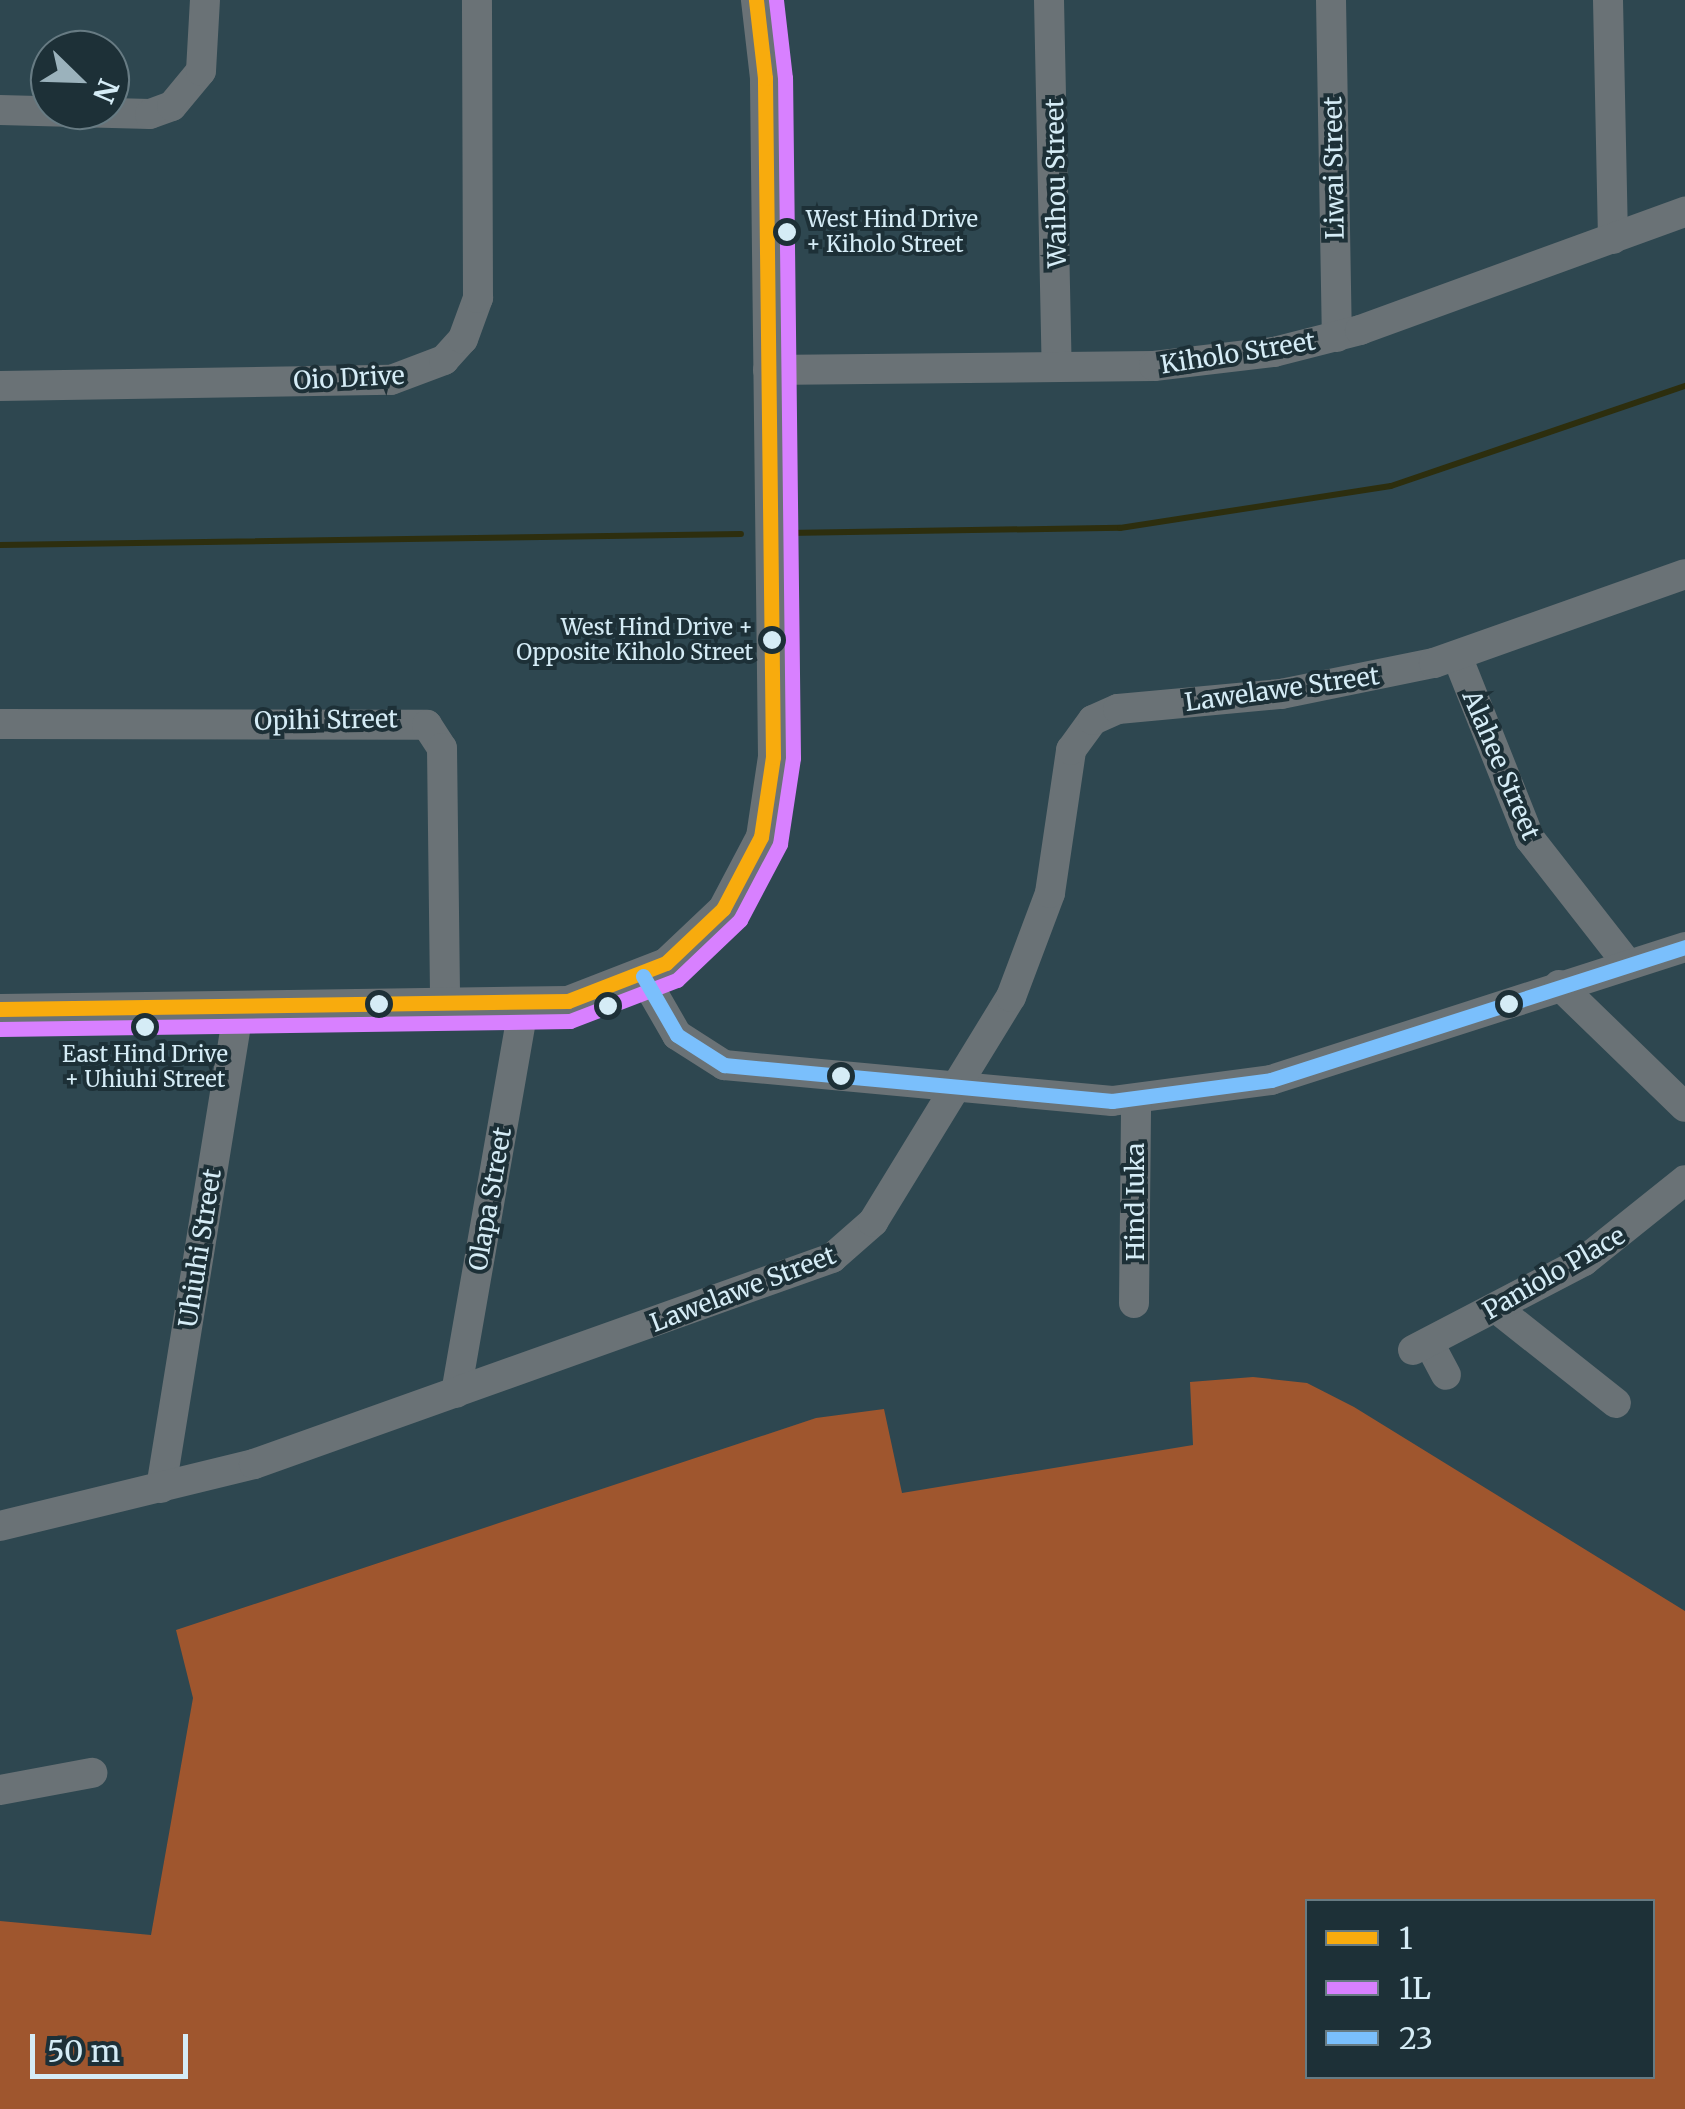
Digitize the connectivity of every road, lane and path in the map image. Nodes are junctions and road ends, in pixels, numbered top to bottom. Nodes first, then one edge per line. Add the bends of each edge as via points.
1 (205, 0) edge
2 (477, 0) edge
3 (756, 0) edge
4 (1049, 0) edge
5 (1331, 0) edge
6 (1608, 0) edge
7 (0, 110) edge
8 (1685, 212) edge
9 (1613, 238) junction
10 (1336, 337) junction
11 (1058, 367) junction
12 (768, 370) junction
13 (0, 386) edge
14 (1685, 574) edge
15 (1457, 656) junction
16 (1, 733) edge
17 (1685, 947) edge
18 (1627, 963) junction
19 (643, 976) junction
20 (1559, 986) junction
21 (445, 1004) junction
22 (524, 1005) junction
23 (239, 1008) junction
24 (0, 1009) edge
25 (958, 1089) junction
26 (1136, 1100) junction
27 (1685, 1107) edge
28 (1685, 1180) edge
29 (1134, 1303) dead end
30 (1496, 1308) junction
31 (1446, 1375) dead end
32 (456, 1393) junction
33 (1616, 1403) dead end
34 (161, 1488) junction
35 (0, 1526) edge
36 (92, 1773) dead end
37 (0, 1790) edge

1 - 7 street via 201,71 172,106 150,114
2 - 13 street, Oio Drive via 478,298 463,339 444,360 391,380
3 - 12 street
4 - 11 street, Waihou Street
5 - 10 street, Liwai Street
6 - 9 street
8 - 9 street, Kiholo Street
9 - 10 street, Kiholo Street
10 - 11 street, Kiholo Street via 1194,364
11 - 12 street, Kiholo Street
12 - 19 street via 768,811 723,909
14 - 15 street, Lawelawe Street
15 - 18 street, Alahee Street via 1530,839
15 - 25 street, Lawelawe Street via 1326,687 1118,709 1093,720 1068,761 1039,932
16 - 21 street, Opihi Street via 428,725 442,748
17 - 18 street
18 - 20 street
19 - 22 street via 594,996
19 - 25 street via 677,1035 710,1060
20 - 26 street via 1271,1080
20 - 27 street
21 - 22 street
21 - 23 street
22 - 32 street, Olapa Street
23 - 24 street
23 - 34 street, Uhiuhi Street
25 - 26 street
25 - 32 street, Lawelawe Street via 873,1222 844,1252
26 - 29 street, Hind Iuka
28 - 30 street, Paniolo Place via 1619,1238
30 - 31 street, Paniolo Place via 1421,1346
30 - 33 street
32 - 34 street, Lawelawe Street
34 - 35 street, Lawelawe Street
36 - 37 street

